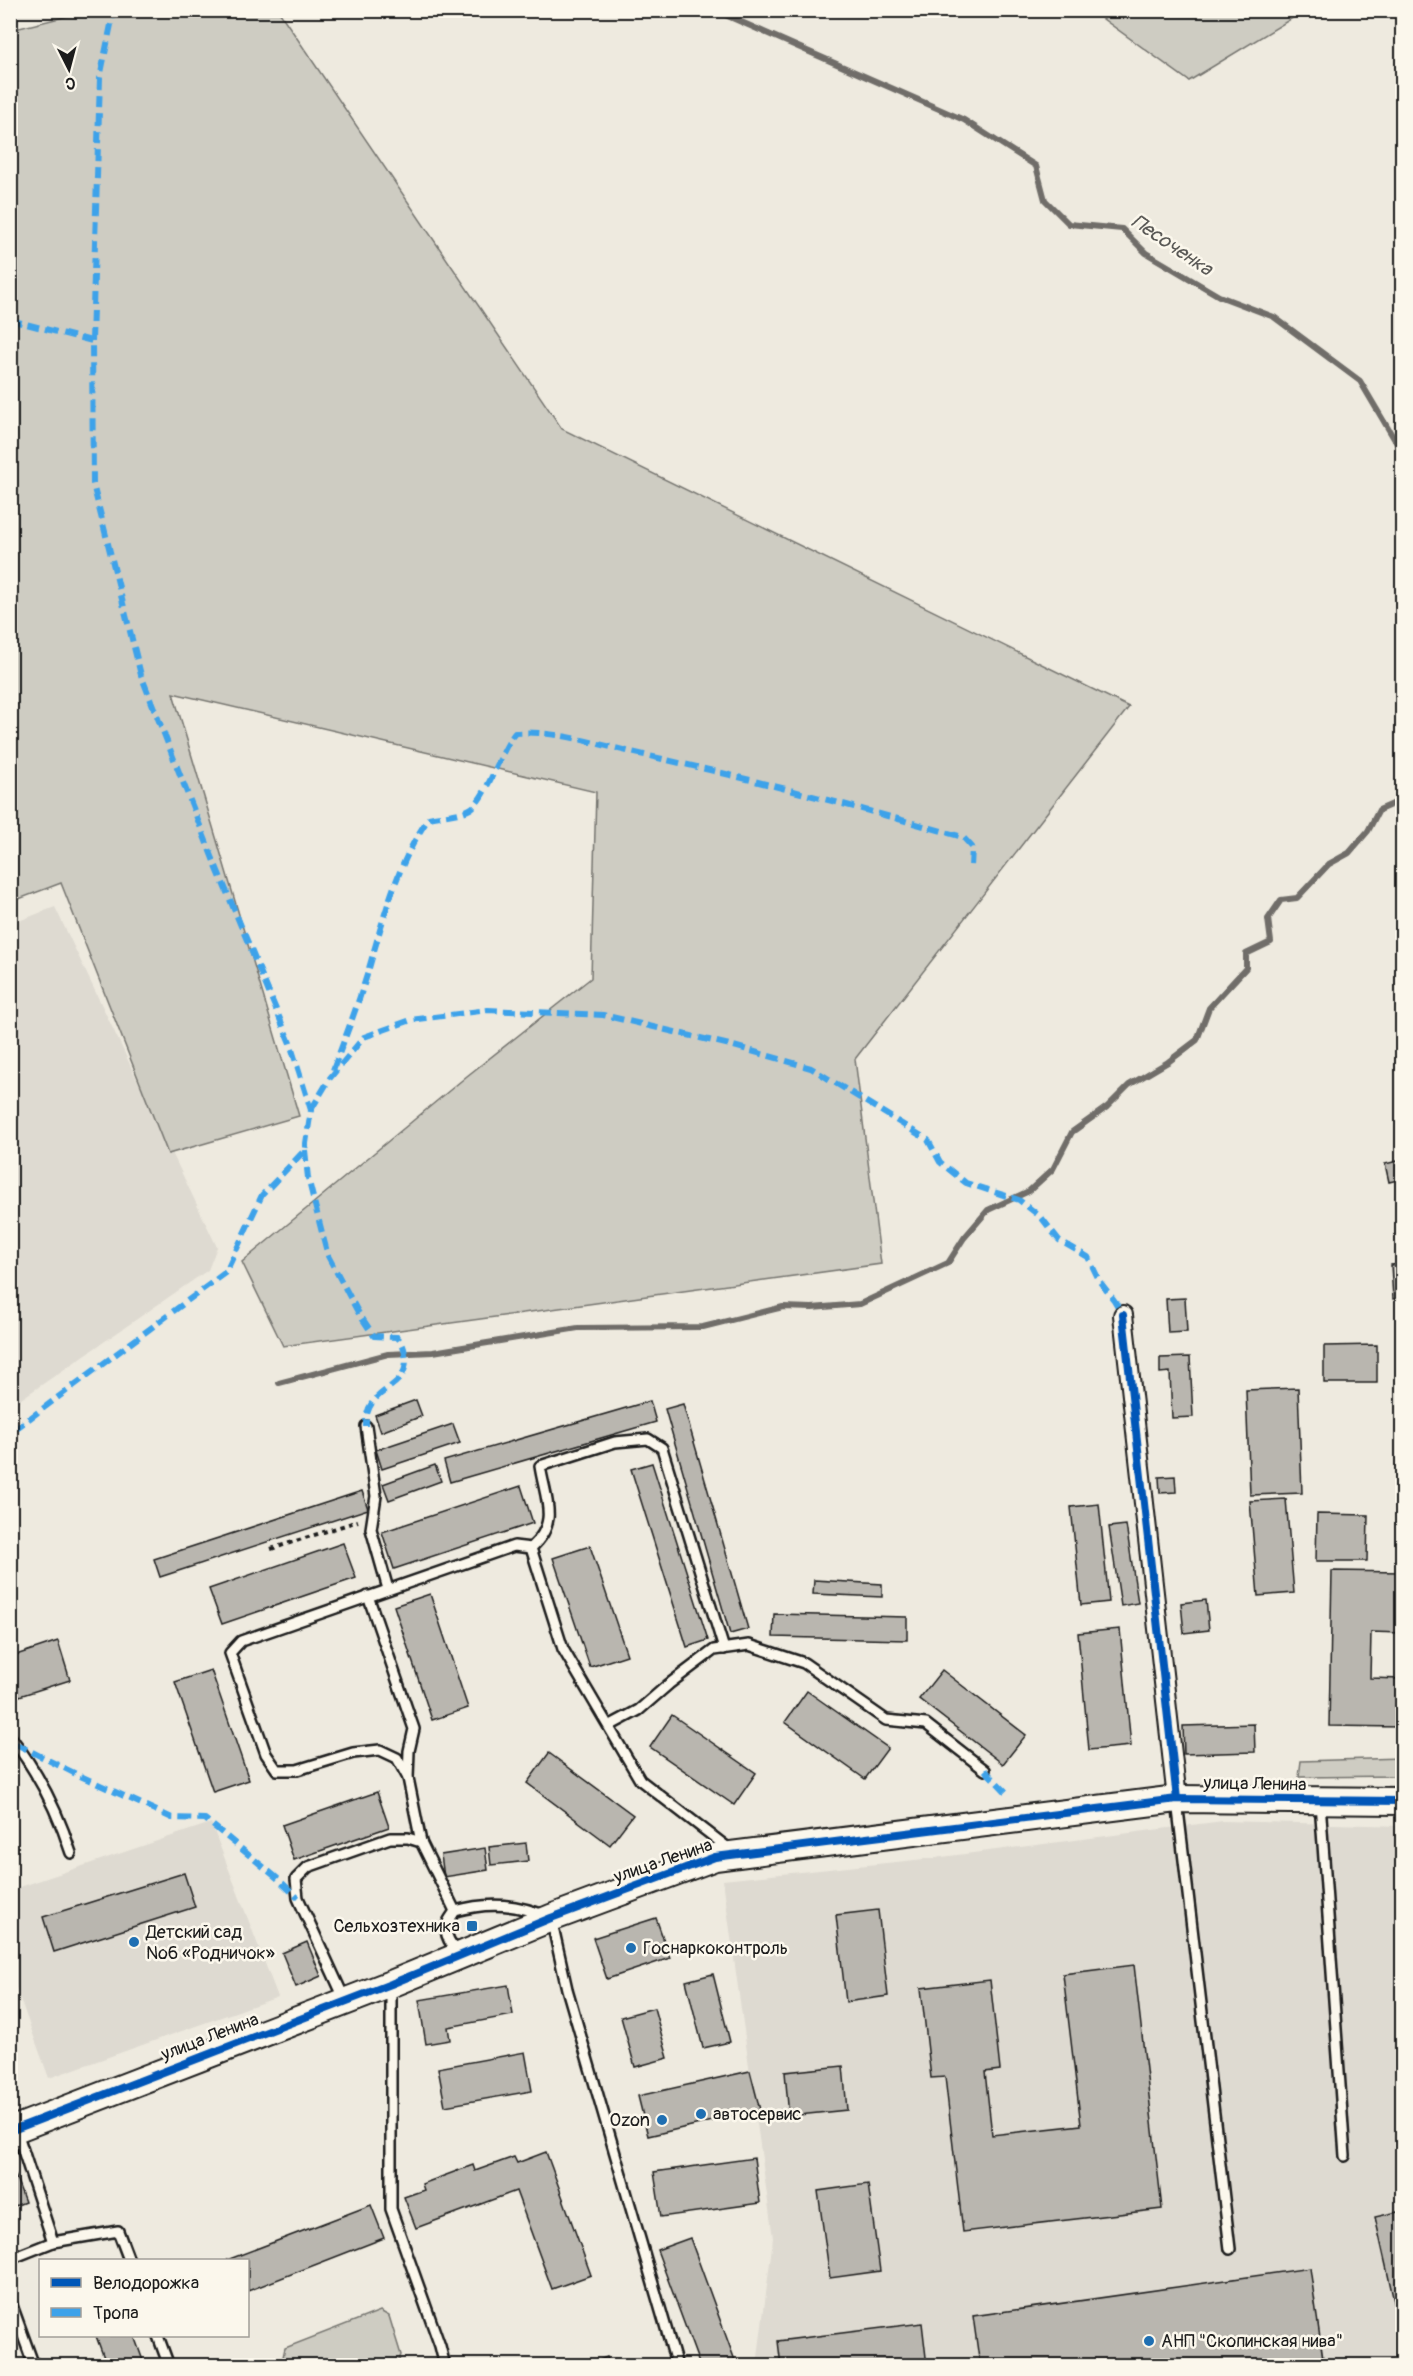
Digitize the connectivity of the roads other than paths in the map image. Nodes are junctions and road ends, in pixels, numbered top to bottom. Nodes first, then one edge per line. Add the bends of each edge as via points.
1 (1123, 1315) dead end
2 (366, 1425) dead end
3 (531, 1548) junction
4 (388, 1589) junction
5 (368, 1596) junction
6 (724, 1649) junction
7 (609, 1726) junction
8 (10, 1736) edge
9 (984, 1770) dead end
10 (408, 1778) junction
11 (1177, 1799) junction
12 (1320, 1800) junction
13 (1402, 1801) edge
14 (421, 1842) junction
15 (71, 1852) dead end
16 (736, 1854) junction
17 (455, 1911) junction
18 (551, 1917) junction
19 (465, 1953) junction
20 (391, 1984) junction
21 (345, 2001) junction
22 (13, 2130) edge
23 (1345, 2156) dead end
24 (52, 2242) junction
25 (1230, 2249) dead end
26 (10, 2259) edge
27 (129, 2259) edge
28 (10, 2300) edge
29 (158, 2337) edge
30 (34, 2366) edge
31 (169, 2366) edge
32 (445, 2366) edge
33 (677, 2366) edge

1 - 11 street
2 - 4 lane via 376,1496 372,1529
3 - 4 lane via 514,1546
3 - 6 lane via 544,1537 550,1512 540,1466 615,1442 648,1439 662,1448
3 - 7 lane via 563,1649
4 - 5 lane
5 - 10 lane via 414,1729
5 - 10 lane via 241,1641 230,1653 266,1754 277,1770 297,1770 353,1753 380,1750 397,1758
6 - 7 lane via 714,1650 639,1710
6 - 9 lane via 749,1645 804,1663 886,1720 926,1724
7 - 16 lane via 640,1780
8 - 15 lane via 43,1783
10 - 14 lane
11 - 12 street, улица Ленина
11 - 16 street, улица Ленина
11 - 25 lane
12 - 13 street, улица Ленина
12 - 23 lane
14 - 17 lane
14 - 21 lane via 390,1839 308,1867 296,1879 298,1898
16 - 18 street, улица Ленина via 714,1857
17 - 18 lane via 477,1905 501,1905
17 - 19 lane via 447,1925 448,1939
18 - 19 street, улица Ленина
18 - 33 lane via 567,1989
19 - 20 street, улица Ленина
20 - 21 street, улица Ленина
20 - 32 lane via 391,2208
21 - 22 street, улица Ленина
22 - 24 lane
24 - 26 lane
24 - 27 lane via 117,2231
28 - 30 lane
29 - 31 lane

